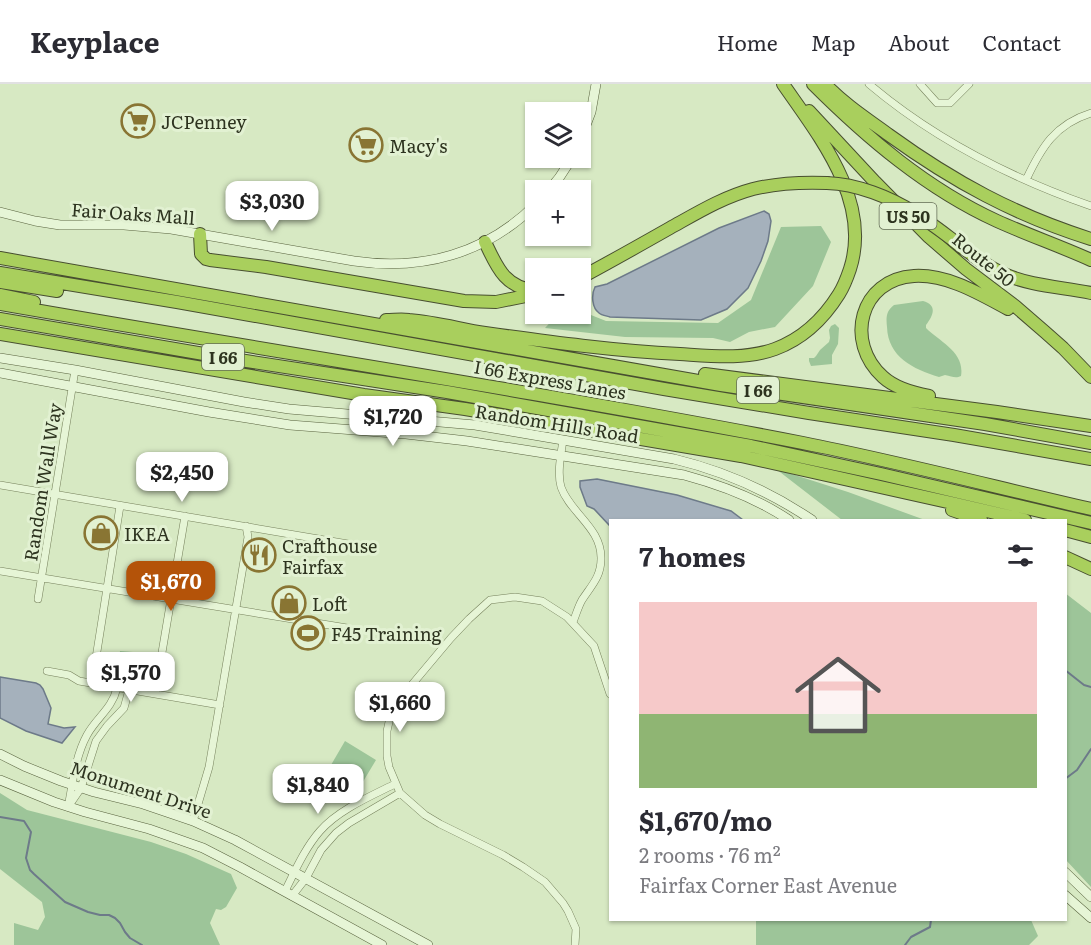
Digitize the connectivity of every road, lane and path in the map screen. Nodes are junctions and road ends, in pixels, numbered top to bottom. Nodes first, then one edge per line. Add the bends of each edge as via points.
1 (596, 84) edge
2 (784, 84) edge
3 (813, 84) edge
4 (825, 84) edge
5 (869, 84) edge
6 (920, 84) edge
7 (969, 84) edge
8 (591, 112) edge
9 (1091, 113) edge
10 (1026, 180) junction
11 (1091, 206) edge
12 (0, 212) edge
13 (525, 213) edge
14 (200, 234) junction
15 (1091, 239) edge
16 (485, 242) junction
17 (0, 258) edge
18 (1091, 260) edge
19 (591, 272) edge
20 (0, 273) edge
21 (0, 282) edge
22 (525, 289) edge
23 (1091, 293) edge
24 (0, 295) edge
25 (525, 295) edge
26 (177, 302) junction
27 (0, 304) edge
28 (0, 319) edge
29 (351, 320) junction
30 (1045, 332) junction
31 (0, 334) edge
32 (178, 336) junction
33 (531, 351) junction
34 (0, 358) edge
35 (75, 370) junction
36 (0, 373) edge
37 (1091, 377) edge
38 (73, 386) junction
39 (997, 412) junction
40 (1091, 426) edge
41 (563, 440) junction
42 (1091, 443) edge
43 (561, 456) junction
44 (1091, 459) edge
45 (0, 485) edge
46 (891, 490) junction
47 (55, 494) junction
48 (120, 506) junction
49 (1091, 509) edge
50 (184, 516) junction
51 (787, 519) edge
52 (810, 519) edge
53 (978, 519) edge
54 (1021, 519) edge
55 (1091, 523) edge
56 (246, 526) junction
57 (1067, 531) edge
58 (1091, 537) edge
59 (360, 546) dead end
60 (1067, 558) edge
61 (1091, 569) edge
62 (0, 571) edge
63 (42, 578) junction
64 (107, 589) junction
65 (38, 599) dead end
66 (170, 599) junction
67 (236, 610) junction
68 (573, 622) junction
69 (347, 628) dead end
70 (47, 671) dead end
71 (92, 683) junction
72 (117, 688) junction
73 (129, 690) junction
74 (609, 691) edge
75 (155, 694) junction
76 (220, 705) junction
77 (0, 754) edge
78 (0, 780) edge
79 (395, 784) junction
80 (76, 786) junction
81 (400, 793) junction
82 (69, 807) junction
83 (193, 821) junction
84 (295, 872) junction
85 (1067, 874) edge
86 (306, 878) junction
87 (289, 894) junction
88 (1067, 897) edge
89 (1091, 897) edge
90 (1091, 918) edge
91 (382, 945) edge
92 (428, 945) edge
93 (575, 945) edge

1 - 8 street
2 - 29 highway via 843,182 854,218 855,238 853,260 843,289 823,316 792,341 773,350 717,357 575,345 409,320
2 - 30 highway, Route 50 / US 50 via 929,237
3 - 18 highway, Route 50 / US 50 via 867,136 915,174 997,221
4 - 15 highway via 874,125 969,188 1045,224
5 - 10 street via 932,131
6 - 7 street via 937,103 950,103
9 - 10 street via 1073,120 1050,139
10 - 11 street
12 - 14 street, Fair Oaks Mall via 60,225 124,225
13 - 16 street, Fair Oaks Mall
14 - 16 street, Fair Oaks Mall via 386,264 436,259
14 - 25 highway via 201,254 210,260 464,301 496,302
16 - 22 highway via 505,278
17 - 29 highway, I 66
19 - 23 highway, bridge via 731,196 804,182 848,185 895,202 1003,274
20 - 26 highway, I 66 Express Lanes
21 - 26 highway via 130,301
24 - 32 highway
26 - 44 highway, I 66 Express Lanes via 664,389
27 - 32 highway, I 66 Express Lanes
28 - 55 highway, I 66 via 751,446
29 - 33 highway, I 66
30 - 37 highway, Route 50 / US 50
30 - 39 highway via 982,295 931,277 900,278 887,284 867,303 861,324 864,346 872,365 884,378 921,395
31 - 46 highway via 741,456
32 - 49 highway, I 66 Express Lanes via 791,441
33 - 39 highway
33 - 42 highway, I 66
34 - 35 street, Random Hills Road
35 - 38 street, Random Wall Way
35 - 41 street, Random Hills Road via 289,409 475,425
36 - 38 street, Random Hills Road
38 - 43 street, Random Hills Road via 290,425 416,435
38 - 47 street, Random Wall Way
39 - 40 highway
41 - 43 street
41 - 52 street, Random Hills Road via 700,465 759,488
43 - 51 street, Random Hills Road via 715,483
43 - 68 street via 562,489 592,529 601,552 598,576
45 - 47 street
46 - 53 highway
46 - 54 highway
47 - 48 street
47 - 63 street, Random Wall Way
48 - 50 street
48 - 64 street
50 - 56 street
50 - 66 street
56 - 59 street
56 - 67 street via 248,537
57 - 58 highway
60 - 61 highway
62 - 63 street
63 - 64 street
63 - 65 street, Random Wall Way
64 - 66 street
64 - 71 street
66 - 67 street
66 - 75 street
67 - 69 street
67 - 76 street
68 - 74 street via 594,646
68 - 79 street via 542,601 515,597 490,600 469,619 391,713 386,742
70 - 71 street
71 - 72 street
72 - 73 street
72 - 80 street via 112,703 86,736
73 - 75 street
73 - 80 street via 124,708 96,741
75 - 76 street
76 - 83 street via 209,767
77 - 80 street, Monument Drive
78 - 82 street, Monument Drive
79 - 81 street
79 - 84 street via 326,825
80 - 82 street
80 - 83 street, Monument Drive
81 - 86 street via 336,833 321,850
81 - 93 street via 425,815 503,855 545,882 568,911 576,929
82 - 87 street, Monument Drive via 189,843
83 - 84 street, Monument Drive
84 - 86 street, Monument Drive
84 - 87 street
85 - 89 street
86 - 87 street
86 - 92 street, Monument Drive
87 - 91 street, Monument Drive
88 - 90 street

